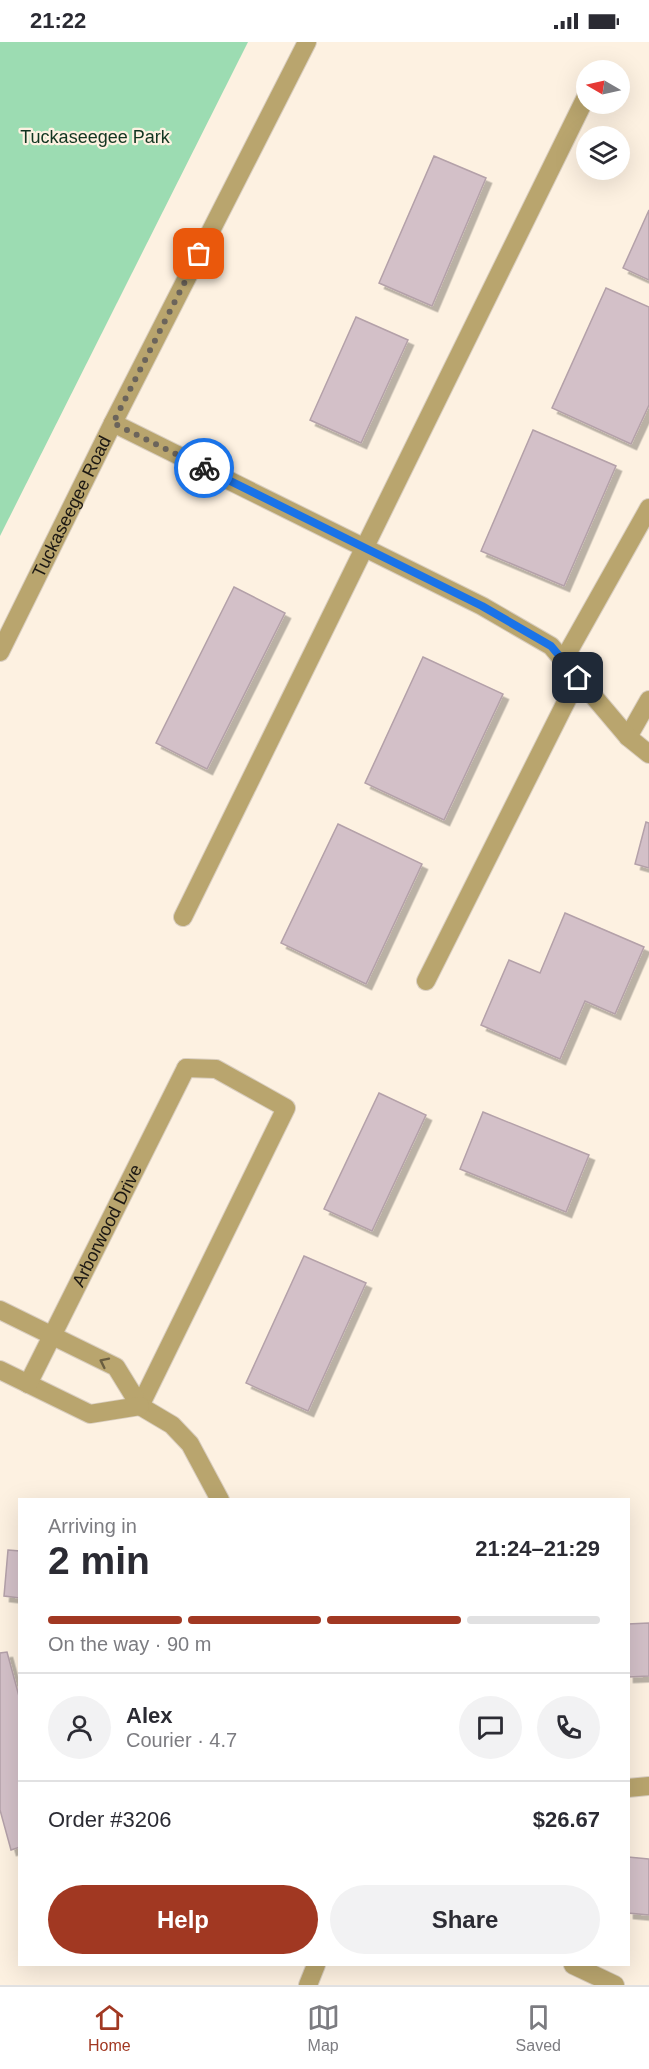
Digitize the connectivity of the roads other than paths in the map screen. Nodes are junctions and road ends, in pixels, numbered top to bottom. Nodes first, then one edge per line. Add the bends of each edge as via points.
1 (307, 42) edge
2 (578, 114) edge
3 (113, 423) junction
4 (649, 508) edge
5 (365, 548) junction
6 (0, 652) edge
7 (563, 661) junction
8 (578, 678) junction
9 (649, 700) edge
10 (628, 737) junction
11 (649, 754) edge
12 (183, 917) dead end
13 (426, 981) dead end
14 (0, 1310) edge
15 (52, 1335) junction
16 (0, 1370) edge
17 (28, 1384) junction
18 (140, 1406) junction
19 (219, 1498) edge
20 (649, 1786) edge
21 (630, 1788) edge
22 (316, 1966) edge
23 (575, 1966) edge
24 (308, 1985) edge
25 (615, 1985) edge

1 - 3 street, Tuckaseegee Road
2 - 5 street
3 - 5 street
3 - 6 street, Tuckaseegee Road
4 - 7 street
5 - 7 street via 482,606 551,646
5 - 12 street
7 - 8 street
8 - 10 street
8 - 13 street
9 - 10 street
10 - 11 street
14 - 15 street
15 - 17 street, Arborwood Drive
18 -> 15 street via 116,1368
15 - 18 street, Arborwood Drive via 186,1068 216,1069 286,1108
16 - 17 street
17 - 18 street via 90,1414
18 - 19 street via 172,1425 190,1444
20 - 21 street
22 - 24 street
23 - 25 street

